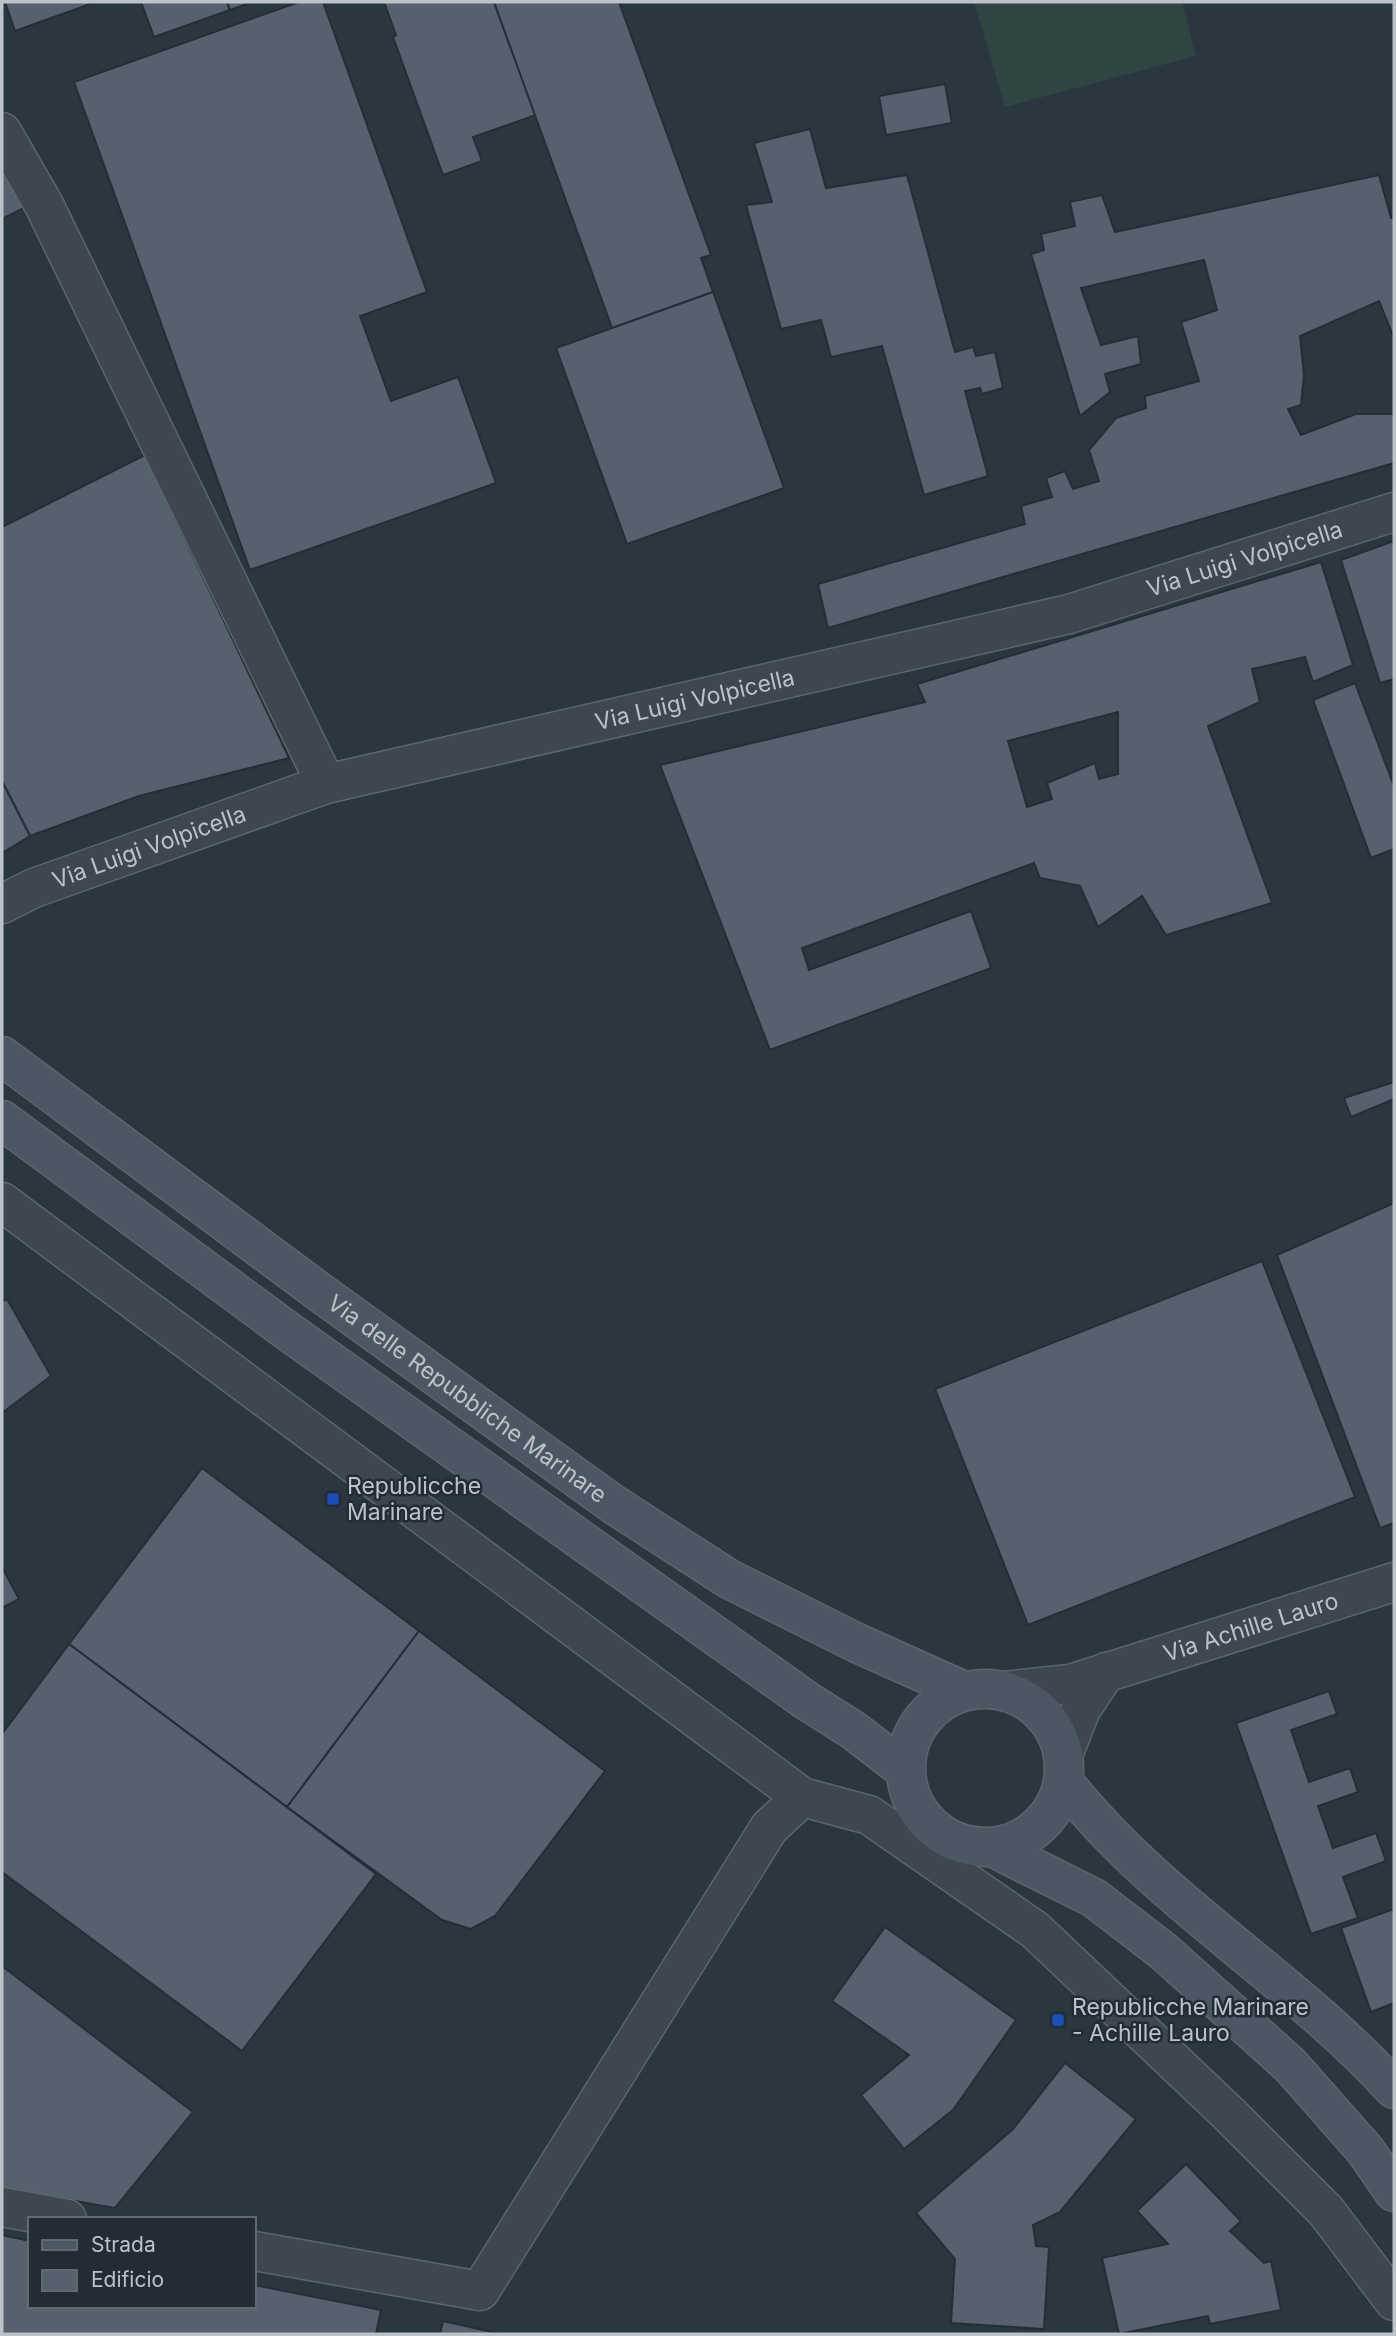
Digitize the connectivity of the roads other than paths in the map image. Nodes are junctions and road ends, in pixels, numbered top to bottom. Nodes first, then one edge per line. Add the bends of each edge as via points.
1 (2, 132) edge
2 (1394, 513) edge
3 (326, 784) junction
4 (2, 904) edge
5 (2, 1056) edge
6 (2, 1120) edge
7 (2, 1202) edge
8 (1394, 1582) edge
9 (1106, 1672) junction
10 (964, 1691) junction
11 (1004, 1691) junction
12 (1063, 1768) junction
13 (905, 1770) junction
14 (802, 1797) junction
15 (992, 1847) junction
16 (1394, 2089) edge
17 (1394, 2192) edge
18 (2, 2207) edge
19 (56, 2217) edge
20 (256, 2251) edge
21 (1394, 2301) edge

1 - 3 street via 44,205
2 - 3 street, Via Luigi Volpicella via 1069,614
3 - 4 street, Via Luigi Volpicella via 34,888
5 - 10 main road, Via delle Repubbliche Marinare via 613,1504 729,1579
6 - 13 main road, Via delle Repubbliche Marinare via 289,1332
7 - 14 street
8 - 9 street, Via Achille Lauro
9 - 11 street, Via Achille Lauro via 1070,1684
9 - 12 street via 1081,1709
10 - 11 main road, Via delle Repubbliche Marinare
10 - 13 main road via 940,1703 921,1721 909,1744
11 - 12 main road, Via delle Repubbliche Marinare via 1028,1702 1047,1719
12 - 15 main road via 1055,1806 1039,1826 1018,1841
12 - 16 main road, Via delle Repubbliche Marinare via 1107,1835 1314,2010
13 - 15 main road via 915,1807 932,1828 954,1841
14 - 20 street via 769,1828 480,2291
14 - 21 street via 869,1815 1035,1930 1326,2211
15 - 17 main road via 1094,1898 1163,1951 1290,2065 1365,2150
18 - 19 street

